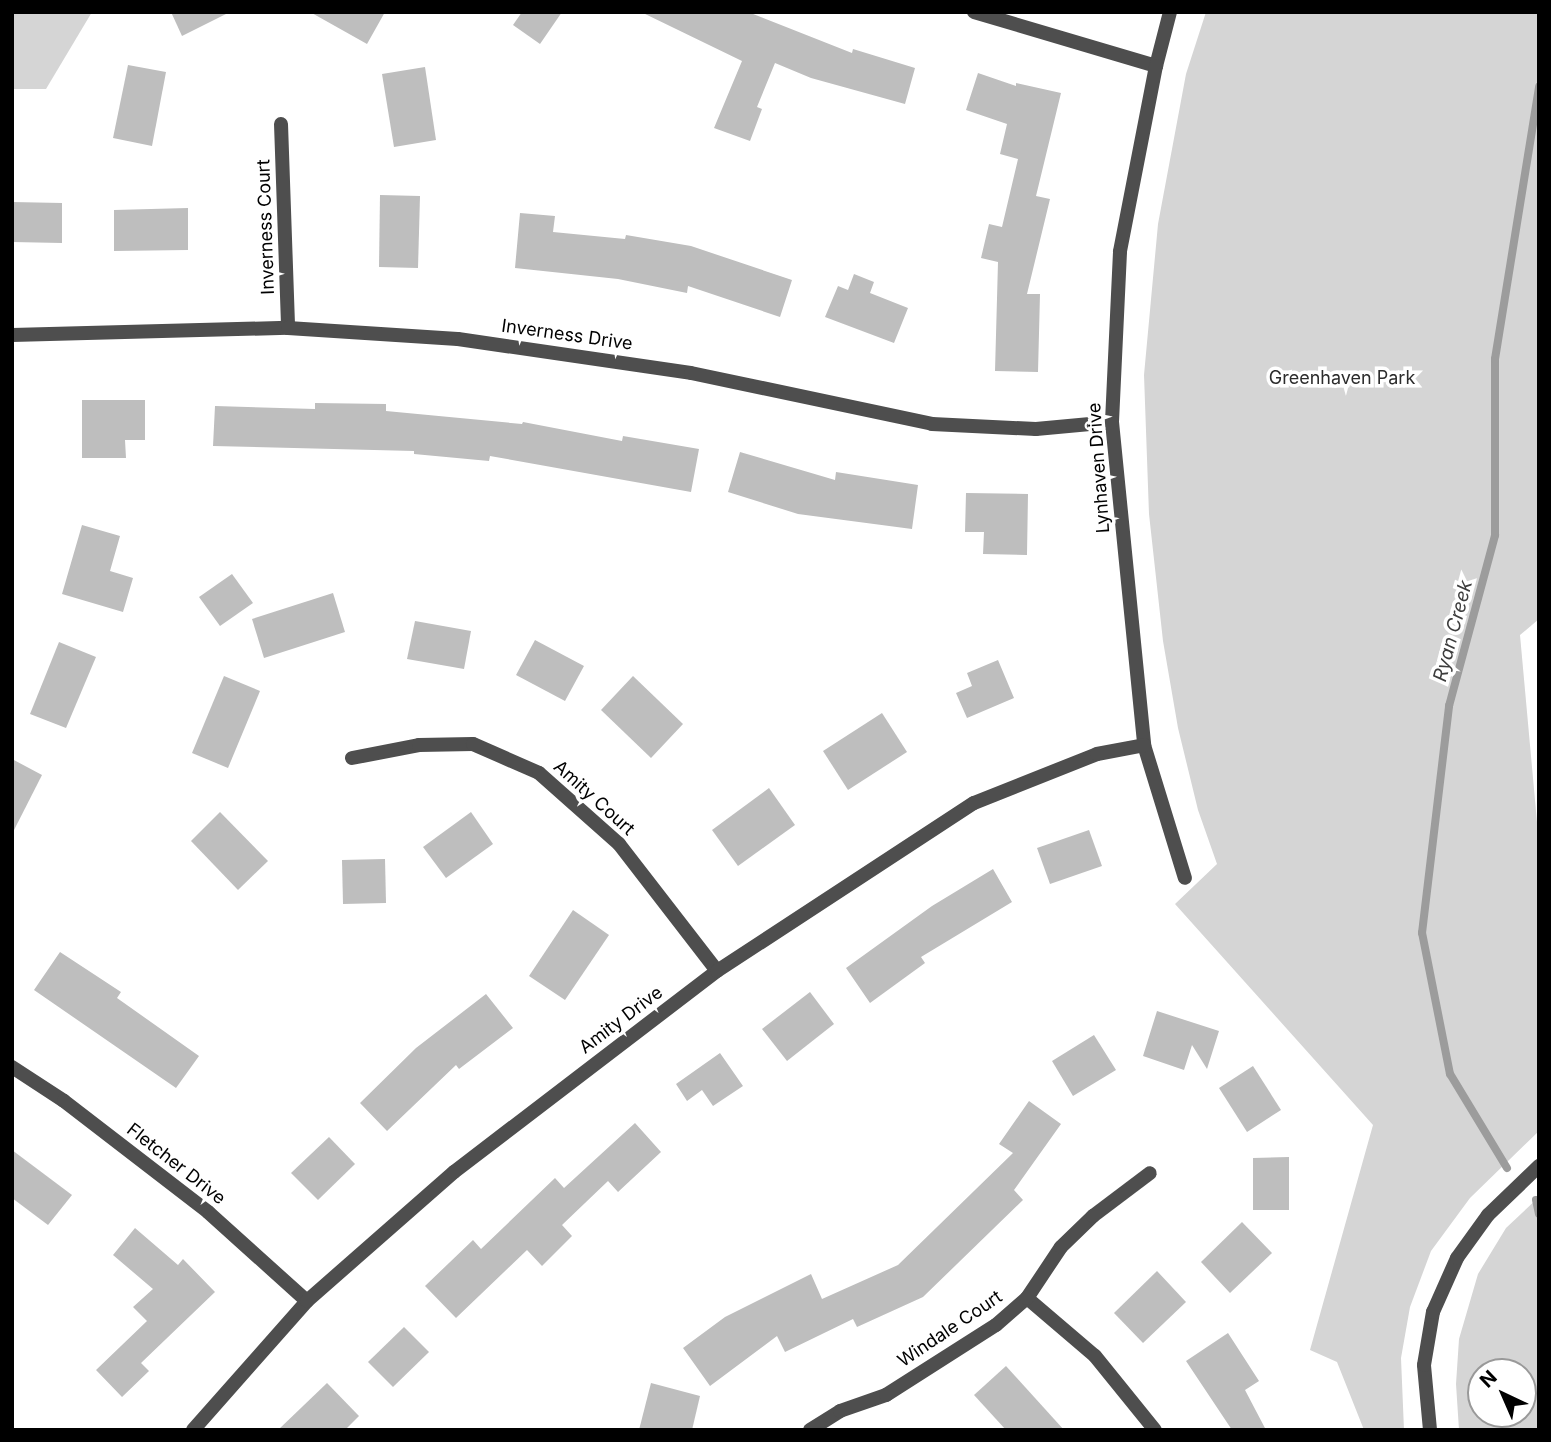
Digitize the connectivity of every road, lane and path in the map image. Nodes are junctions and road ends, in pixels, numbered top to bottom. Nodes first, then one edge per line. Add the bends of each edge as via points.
1 (974, 12) edge
2 (1170, 12) edge
3 (1156, 66) junction
4 (281, 124) dead end
5 (288, 328) junction
6 (12, 335) edge
7 (1111, 422) junction
8 (1144, 745) junction
9 (352, 758) dead end
10 (1185, 878) dead end
11 (717, 971) junction
12 (12, 1067) edge
13 (1539, 1166) edge
14 (1150, 1173) dead end
15 (1027, 1297) junction
16 (307, 1301) junction
17 (193, 1430) edge
18 (810, 1430) edge
19 (1155, 1430) edge
20 (1430, 1430) edge

1 - 3 street
2 - 3 street, Lynhaven Drive
3 - 7 street, Lynhaven Drive via 1121,252
4 - 5 street, Inverness Court
5 - 6 street, Inverness Drive
5 - 7 street, Inverness Drive via 458,339 677,370 932,424 1036,429
7 - 8 street, Lynhaven Drive
8 - 10 street, Lynhaven Drive
8 - 11 street, Amity Drive via 1097,754 974,803
9 - 11 street, Amity Court via 419,745 473,744 538,773 619,844
11 - 16 street, Amity Drive via 454,1172
12 - 16 street, Fletcher Drive via 64,1101 208,1212
13 - 20 street via 1488,1215 1457,1258 1433,1312 1424,1365
14 - 15 street, Windale Court via 1061,1247
15 - 18 street, Windale Court via 996,1325 886,1395 840,1410
15 - 19 street via 1095,1356
16 - 17 street, Amity Drive

